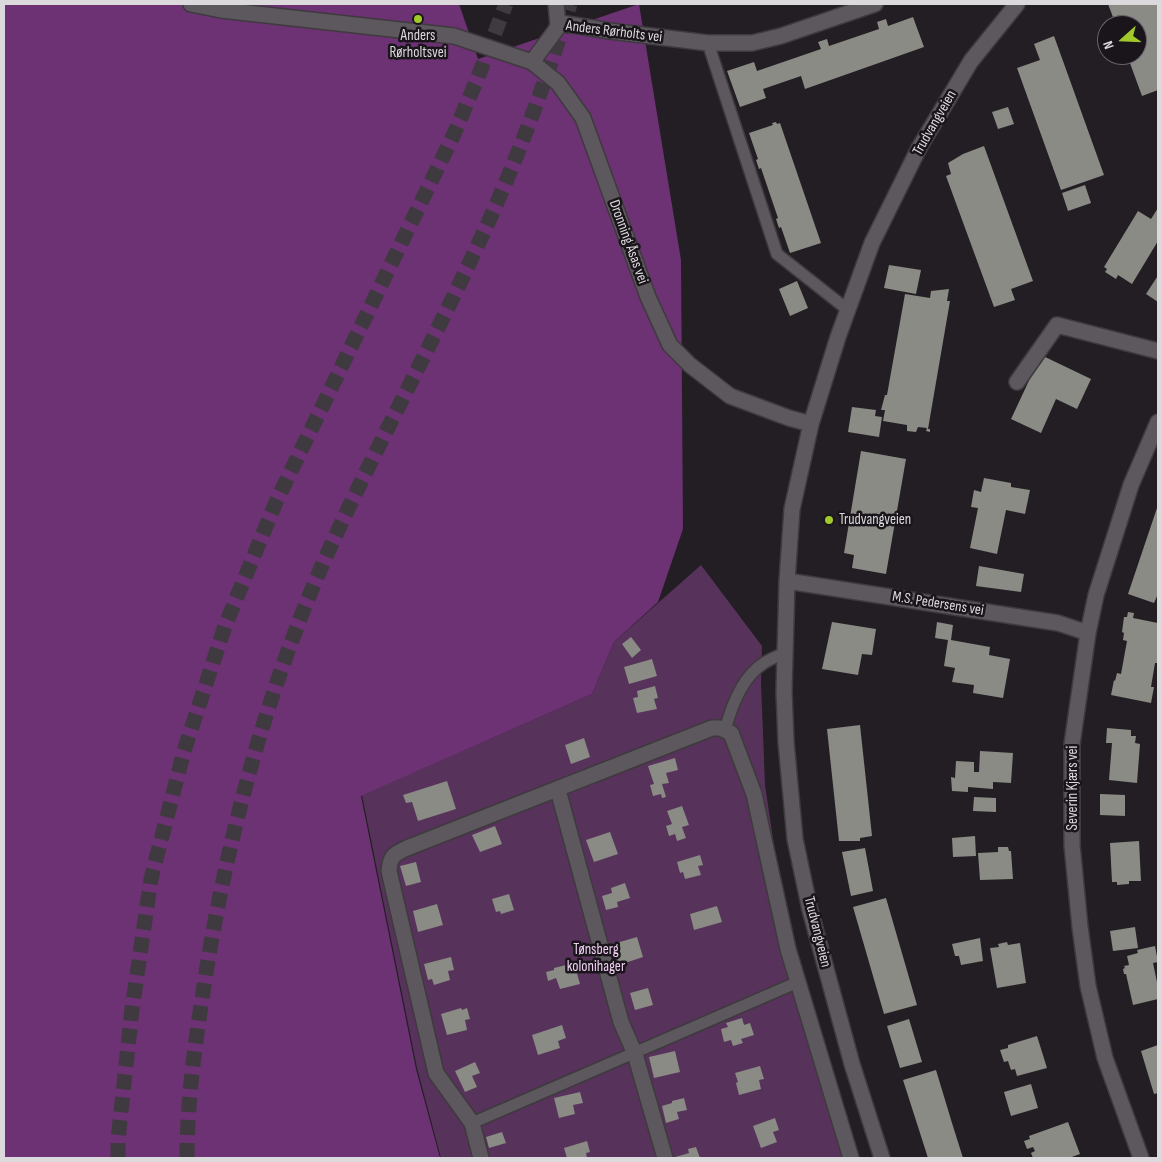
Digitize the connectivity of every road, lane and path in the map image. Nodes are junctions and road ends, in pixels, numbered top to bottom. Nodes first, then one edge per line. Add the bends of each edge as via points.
1 (191, 4) edge
2 (556, 4) edge
3 (875, 4) edge
4 (1017, 4) edge
5 (708, 43) junction
6 (532, 62) junction
7 (848, 310) junction
8 (1158, 351) edge
9 (1016, 382) dead end
10 (1158, 422) edge
11 (811, 424) junction
12 (1152, 450) edge
13 (787, 581) junction
14 (1088, 633) junction
15 (785, 653) junction
16 (726, 731) junction
17 (558, 790) junction
18 (798, 982) junction
19 (635, 1054) junction
20 (472, 1123) junction
21 (481, 1158) edge
22 (665, 1158) edge
23 (851, 1158) edge
24 (882, 1158) edge
25 (1141, 1158) edge

1 - 6 street via 454,36
2 - 6 street via 558,26
3 - 5 street, Anders Rørholts vei via 752,43
4 - 7 street, Trudvangveien via 971,61 919,148 872,243
5 - 6 street, Anders Rørholts vei via 562,23
5 - 7 lane via 777,254
6 - 11 street, Dronning Åsas vei via 558,83 583,118 648,297 670,346 730,396
7 - 11 street, Trudvangveien
8 - 9 street via 1057,325
10 - 12 street, Severin Kjærs vei
11 - 13 street, Trudvangveien via 792,509
12 - 14 street, Severin Kjærs vei via 1130,485 1096,595
13 - 14 street, M.S. Pedersens vei via 1058,623
13 - 15 street, Trudvangveien
14 - 25 street, Severin Kjærs vei via 1072,744 1072,845 1080,927 1088,986 1105,1058
15 - 16 lane via 763,664 749,678 738,695
15 - 24 street, Trudvangveien via 786,742 796,839 810,910 852,1064
16 - 17 street via 712,728
16 - 18 street via 731,733 754,794
17 - 19 street via 621,1022
17 - 20 street via 407,848 395,854 390,862 389,871 436,1073
18 - 19 lane
18 - 23 street
19 - 20 lane
19 - 22 street
20 - 21 street

